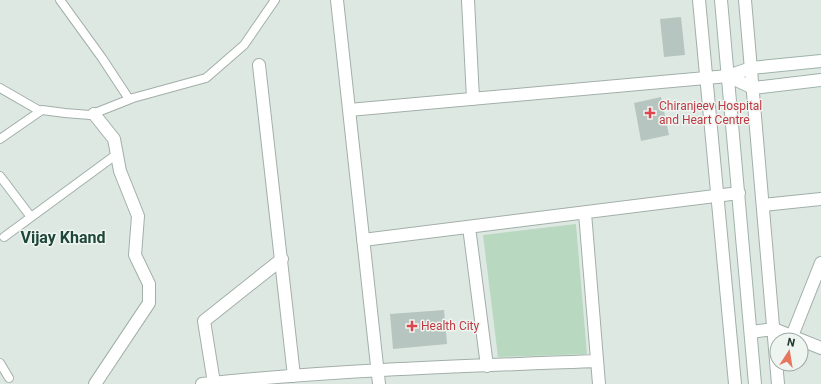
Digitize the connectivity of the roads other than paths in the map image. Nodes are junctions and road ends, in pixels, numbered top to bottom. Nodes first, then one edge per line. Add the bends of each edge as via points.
1 (60, 0) edge
2 (275, 0) edge
3 (336, 0) edge
4 (468, 0) edge
5 (699, 0) edge
6 (721, 0) edge
7 (745, 0) edge
8 (821, 61) edge
9 (259, 65) dead end
10 (751, 68) junction
11 (728, 76) junction
12 (706, 78) junction
13 (821, 80) edge
14 (0, 88) edge
15 (753, 88) junction
16 (129, 99) junction
17 (473, 99) junction
18 (349, 110) junction
19 (40, 111) junction
20 (94, 114) junction
21 (0, 139) edge
22 (117, 154) junction
23 (0, 176) edge
24 (739, 194) junction
25 (717, 196) junction
26 (821, 198) edge
27 (763, 205) junction
28 (585, 213) junction
29 (31, 217) junction
30 (469, 227) junction
31 (4, 237) dead end
32 (363, 240) junction
33 (282, 259) junction
34 (821, 263) edge
35 (774, 329) junction
36 (751, 332) junction
37 (781, 332) edge
38 (800, 332) edge
39 (809, 343) edge
40 (821, 348) edge
41 (597, 361) junction
42 (0, 363) edge
43 (487, 366) junction
44 (377, 370) junction
45 (294, 376) junction
46 (9, 378) dead end
47 (260, 381) edge
48 (208, 383) edge
49 (96, 384) edge
50 (379, 384) edge
51 (599, 384) edge
52 (735, 384) edge
53 (755, 384) edge
54 (778, 384) edge

1 - 16 lane
2 - 16 lane via 244,45 206,78
3 - 18 street
4 - 17 street
5 - 12 street
6 - 11 street
7 - 10 street
8 - 10 street
9 - 33 street
10 - 11 street
10 - 15 street
11 - 12 street
11 - 15 street
11 - 24 street
12 - 17 street
12 - 25 street
13 - 15 street
14 - 19 lane
15 - 27 street
16 - 20 lane
17 - 18 street
18 - 32 street
19 - 20 lane
19 - 21 lane
20 - 22 street via 114,139
22 - 29 lane
22 - 49 street via 120,171 138,216 135,255 149,284 149,303
23 - 29 lane
24 - 25 street
24 - 36 street
25 - 28 street
25 - 52 street
26 - 27 street
27 - 35 street
28 - 30 street
28 - 41 street
29 - 31 lane
30 - 32 street
30 - 43 street
32 - 44 street
33 - 45 street
33 - 48 street via 204,321
34 - 38 street
35 - 36 street
35 - 37 street
35 - 54 street
36 - 53 street
39 - 40 street
41 - 43 street
41 - 51 street
42 - 46 lane
43 - 44 street
44 - 45 street
44 - 50 street
45 - 47 street
47 - 48 street

